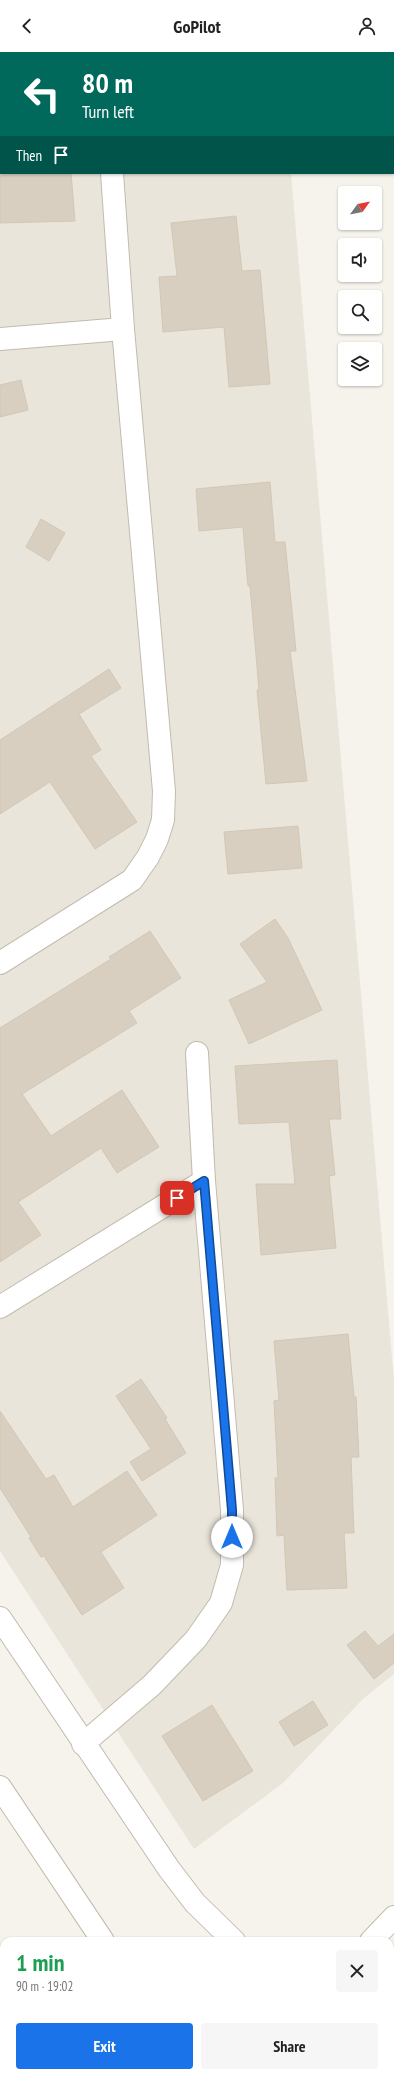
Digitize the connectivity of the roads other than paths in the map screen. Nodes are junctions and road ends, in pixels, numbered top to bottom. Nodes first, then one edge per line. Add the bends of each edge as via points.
1 (112, 174) edge
2 (123, 330) junction
3 (0, 339) edge
4 (0, 963) edge
5 (196, 1053) dead end
6 (204, 1181) junction
7 (0, 1307) edge
8 (0, 1618) edge
9 (83, 1744) junction
10 (0, 1787) edge
11 (394, 1917) edge
12 (100, 1937) edge
13 (230, 1937) edge
14 (375, 1937) edge

1 - 2 street
2 - 3 street
2 - 4 street via 164,791 163,820 148,858 132,880
5 - 6 street
6 - 7 street
6 - 9 street via 232,1510 232,1565 221,1603 196,1639 152,1685
8 - 9 street
9 - 13 street via 169,1869 195,1903
10 - 12 street
11 - 14 street

